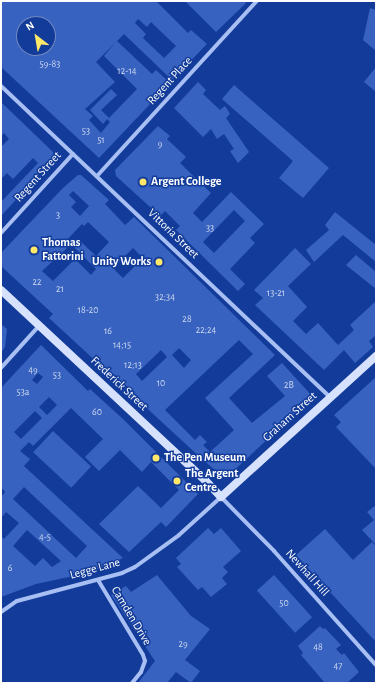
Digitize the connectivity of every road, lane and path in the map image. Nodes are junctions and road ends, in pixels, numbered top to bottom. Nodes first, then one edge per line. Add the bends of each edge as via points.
1 (254, 2) edge
2 (1, 86) edge
3 (73, 154) junction
4 (97, 176) junction
5 (1, 233) edge
6 (1, 290) edge
7 (39, 326) junction
8 (376, 356) edge
9 (1, 368) edge
10 (330, 397) junction
11 (221, 497) junction
12 (98, 580) junction
13 (1, 612) edge
14 (376, 665) edge
15 (132, 683) edge

1 - 4 street, Regent Place
2 - 3 street, Vittoria Street
3 - 4 street, Vittoria Street
3 - 5 street, Regent Street
4 - 10 street, Vittoria Street
6 - 7 street, Frederick Street
7 - 9 street
7 - 11 street, Frederick Street
8 - 10 street, Graham Street
10 - 11 street, Graham Street
11 - 12 street, Legge Lane via 149,558 122,573
11 - 14 street, Newhall Hill via 274,551
12 - 13 street, Legge Lane via 17,601
12 - 15 street, Camden Drive via 145,661 141,672

